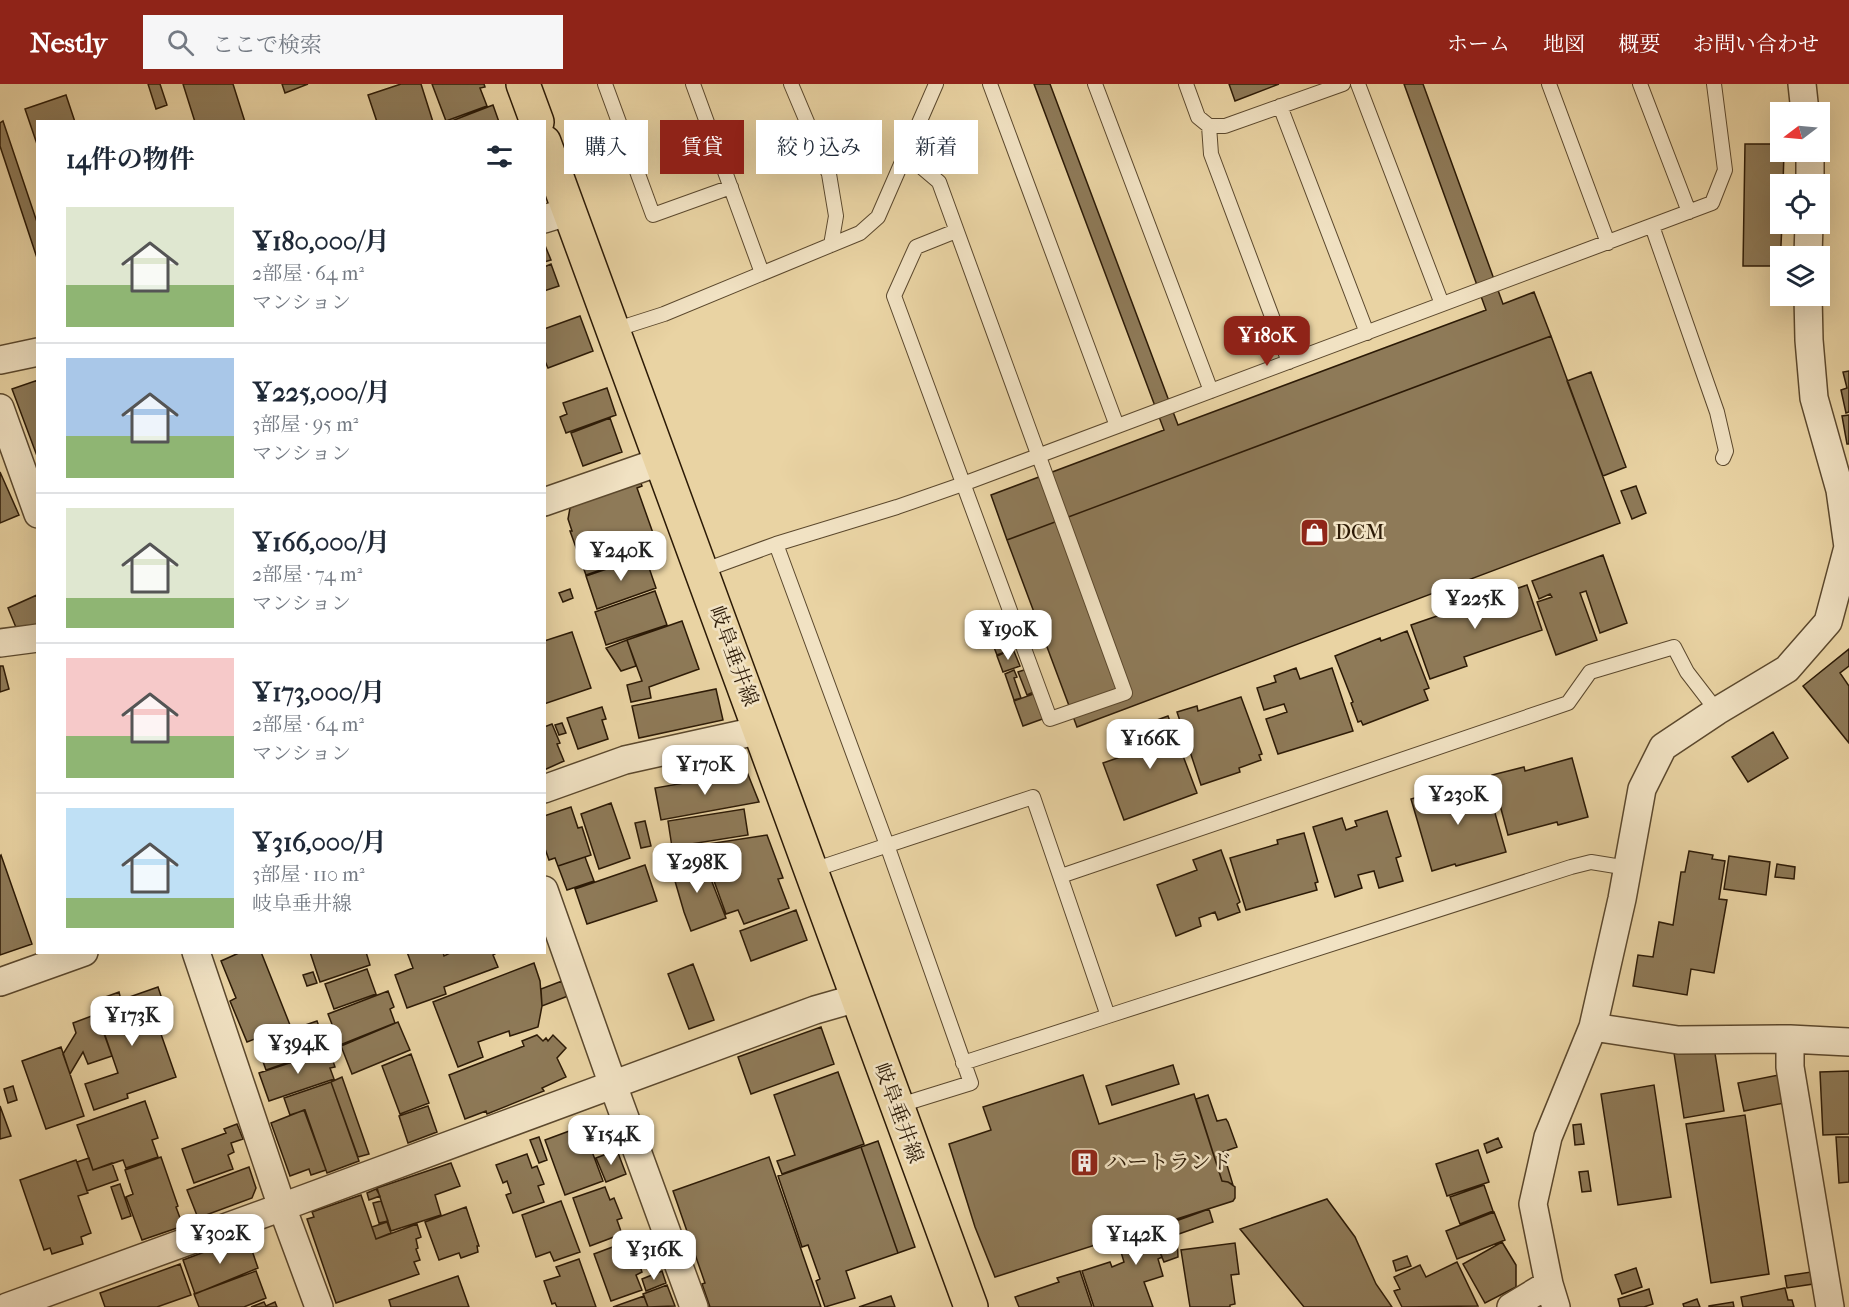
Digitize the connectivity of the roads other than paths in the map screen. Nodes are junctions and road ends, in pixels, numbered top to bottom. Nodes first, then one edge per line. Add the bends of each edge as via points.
1 (524, 84) edge
2 (605, 84) edge
3 (693, 84) edge
4 (791, 84) edge
5 (936, 84) edge
6 (990, 84) edge
7 (1095, 84) edge
8 (1186, 84) edge
9 (1342, 84) edge
10 (1358, 84) edge
11 (1549, 84) edge
12 (1640, 84) edge
13 (1714, 84) edge
14 (1802, 84) edge
15 (1804, 102) edge
16 (1280, 106) junction
17 (536, 120) edge
18 (921, 120) edge
19 (1209, 126) junction
20 (546, 153) edge
21 (897, 174) edge
22 (930, 174) edge
23 (731, 187) junction
24 (1689, 212) junction
25 (557, 215) edge
26 (1652, 226) junction
27 (956, 231) junction
28 (1608, 243) junction
29 (831, 245) junction
30 (762, 273) junction
31 (1442, 304) junction
32 (1808, 306) edge
33 (614, 330) junction
34 (1367, 333) junction
35 (0, 348) edge
36 (36, 352) edge
37 (0, 361) edge
38 (1289, 362) junction
39 (1211, 391) junction
40 (0, 408) edge
41 (1117, 426) junction
42 (1039, 456) junction
43 (1723, 458) dead end
44 (662, 461) junction
45 (963, 484) junction
46 (546, 501) edge
47 (36, 508) edge
48 (776, 544) junction
49 (702, 571) junction
50 (36, 638) edge
51 (0, 644) edge
52 (1717, 711) junction
53 (761, 730) junction
54 (546, 788) edge
55 (887, 845) junction
56 (1628, 868) junction
57 (813, 870) junction
58 (1061, 876) junction
59 (546, 896) edge
60 (78, 954) edge
61 (197, 954) edge
62 (0, 982) edge
63 (857, 998) junction
64 (1108, 1016) junction
65 (1593, 1028) junction
66 (1790, 1039) junction
67 (1849, 1042) edge
68 (963, 1063) junction
69 (613, 1085) junction
70 (897, 1106) junction
71 (282, 1208) junction
72 (1552, 1296) edge
73 (7, 1307) edge
74 (319, 1307) edge
75 (694, 1307) edge
76 (971, 1307) edge
77 (1511, 1307) edge
78 (1830, 1307) edge

1 - 17 main road
2 - 23 lane via 653,215
3 - 23 lane
4 - 29 lane via 829,174 836,216
5 - 18 lane
6 - 41 lane
7 - 39 lane
8 - 19 lane via 1198,117
9 - 16 lane
10 - 31 lane
11 - 28 lane
12 - 24 lane
13 - 24 lane via 1725,170 1712,203
14 - 15 street
16 - 19 lane via 1225,126
16 - 34 lane
19 - 38 lane via 1211,154
20 - 25 main road, 岐阜垂井線
21 - 29 lane via 878,217 860,233
22 - 27 lane via 939,182
23 - 30 lane
24 - 26 lane
25 - 33 main road, 岐阜垂井線
26 - 28 lane
26 - 43 lane via 1717,412 1726,451
27 - 42 lane
27 - 45 lane via 916,247 894,296
28 - 31 lane
29 - 30 lane
30 - 33 lane via 664,314
31 - 34 lane
32 - 52 street via 1814,398 1840,490 1848,547 1828,622 1787,669
33 - 44 main road, 岐阜垂井線
34 - 38 lane
35 - 37 street
36 - 37 street
38 - 39 lane
39 - 41 lane
40 - 47 street
41 - 42 lane
42 - 45 lane
42 - 45 lane via 1125,693 1050,719
44 - 46 street
44 - 49 main road, 岐阜垂井線
45 - 48 lane
48 - 49 lane
48 - 55 lane
49 - 53 main road, 岐阜垂井線
50 - 51 street
52 - 56 street via 1663,747 1641,789
52 - 58 lane via 1687,672 1674,646 1590,672 1568,703
53 - 54 street via 625,760
53 - 57 main road, 岐阜垂井線
55 - 57 lane
55 - 58 lane via 1033,797
55 - 68 lane
56 - 64 lane via 1591,862 1571,867
56 - 65 street
57 - 63 main road, 岐阜垂井線
58 - 64 lane
59 - 69 street
60 - 62 street
61 - 71 street
63 - 69 street
63 - 70 main road, 岐阜垂井線
64 - 68 lane
65 - 66 street via 1678,1040
65 - 72 street via 1548,1137 1533,1204
66 - 67 street
66 - 78 street via 1790,1067
68 - 70 lane via 971,1083
69 - 71 street
69 - 75 street
70 - 76 main road, 岐阜垂井線
71 - 73 street
71 - 74 street
72 - 77 street

